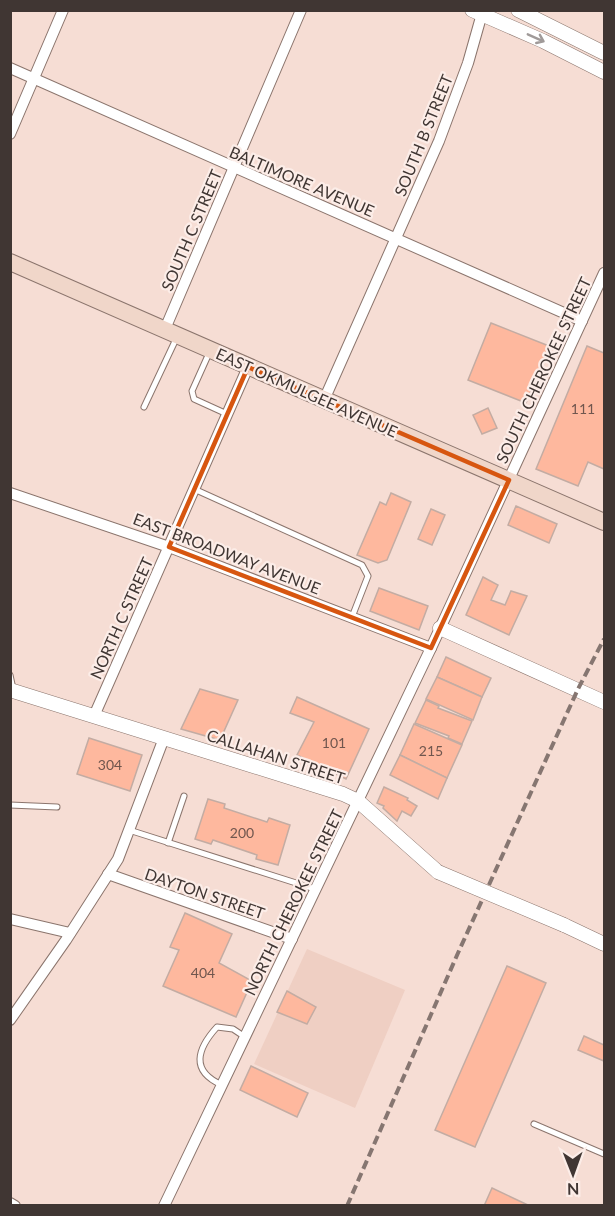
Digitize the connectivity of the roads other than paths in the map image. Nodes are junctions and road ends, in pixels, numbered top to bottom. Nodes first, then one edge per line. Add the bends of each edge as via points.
1 (63, 10) edge
2 (301, 10) edge
3 (518, 10) edge
4 (479, 12) edge
5 (604, 53) edge
6 (10, 68) edge
7 (604, 72) edge
8 (35, 78) junction
9 (10, 134) edge
10 (233, 168) junction
11 (397, 238) junction
12 (10, 262) edge
13 (604, 273) edge
14 (582, 321) junction
15 (171, 332) junction
16 (211, 350) junction
17 (248, 367) junction
18 (324, 400) junction
19 (144, 407) dead end
20 (227, 414) junction
21 (509, 480) junction
22 (194, 489) junction
23 (10, 493) edge
24 (604, 522) edge
25 (169, 547) junction
26 (352, 618) junction
27 (440, 628) junction
28 (431, 648) junction
29 (10, 675) edge
30 (12, 691) edge
31 (604, 702) edge
32 (94, 716) junction
33 (164, 738) junction
34 (184, 796) dead end
35 (358, 801) junction
36 (10, 805) edge
37 (57, 807) dead end
38 (129, 830) junction
39 (168, 843) junction
40 (108, 874) junction
41 (315, 889) junction
42 (10, 919) edge
43 (70, 933) junction
44 (292, 939) junction
45 (604, 944) edge
46 (10, 1020) edge
47 (245, 1037) junction
48 (222, 1085) junction
49 (534, 1125) dead end
50 (604, 1154) edge
51 (10, 1203) edge
52 (15, 1206) edge
53 (164, 1206) edge

1 - 8 street
2 - 10 street, SOUTH C STREET
3 - 5 street
4 -> 7 street
4 - 11 street, SOUTH B STREET via 468,63 451,112
6 - 8 street, BALTIMORE AVENUE
8 - 9 street
8 - 10 street, BALTIMORE AVENUE
10 - 11 street, BALTIMORE AVENUE
10 - 15 street, SOUTH C STREET
11 - 14 street, BALTIMORE AVENUE
11 - 18 street, SOUTH B STREET
12 - 15 main road, EAST OKMULGEE AVENUE
13 - 14 street, SOUTH CHEROKEE STREET
14 - 21 street, SOUTH CHEROKEE STREET
15 - 16 main road, EAST OKMULGEE AVENUE
15 - 19 lane
16 - 17 main road, EAST OKMULGEE AVENUE
16 - 20 lane via 192,391 194,399
17 - 18 main road, EAST OKMULGEE AVENUE
17 - 20 street, NORTH C STREET
18 - 21 main road, EAST OKMULGEE AVENUE
20 - 22 street, NORTH C STREET
21 - 24 main road, EAST OKMULGEE AVENUE
21 - 27 street, NORTH CHEROKEE STREET
22 - 25 street, NORTH C STREET
22 - 26 lane via 362,565 368,576
23 - 25 street, EAST BROADWAY AVENUE
25 - 26 street, EAST BROADWAY AVENUE
25 - 32 street, NORTH C STREET
26 - 28 street, EAST BROADWAY AVENUE
27 - 28 street, NORTH CHEROKEE STREET
27 - 31 street
28 - 35 street, NORTH CHEROKEE STREET
29 - 30 lane
30 - 32 street, CALLAHAN STREET
32 - 33 street, CALLAHAN STREET
33 - 35 street, CALLAHAN STREET
33 - 38 street
34 - 39 lane
35 - 41 street, NORTH CHEROKEE STREET
35 - 45 street, CALLAHAN STREET, bridge via 438,872
36 - 37 lane
38 - 39 lane
38 - 40 street
39 - 41 lane
40 - 43 street
40 - 44 street, DAYTON STREET
41 - 44 street, NORTH CHEROKEE STREET
42 - 43 street
43 - 46 street
44 - 47 street, NORTH CHEROKEE STREET
47 - 48 street, NORTH CHEROKEE STREET
47 - 48 lane via 233,1029 217,1027 204,1040 199,1057 202,1071
48 - 53 street, NORTH CHEROKEE STREET
49 - 50 lane
51 - 52 street

